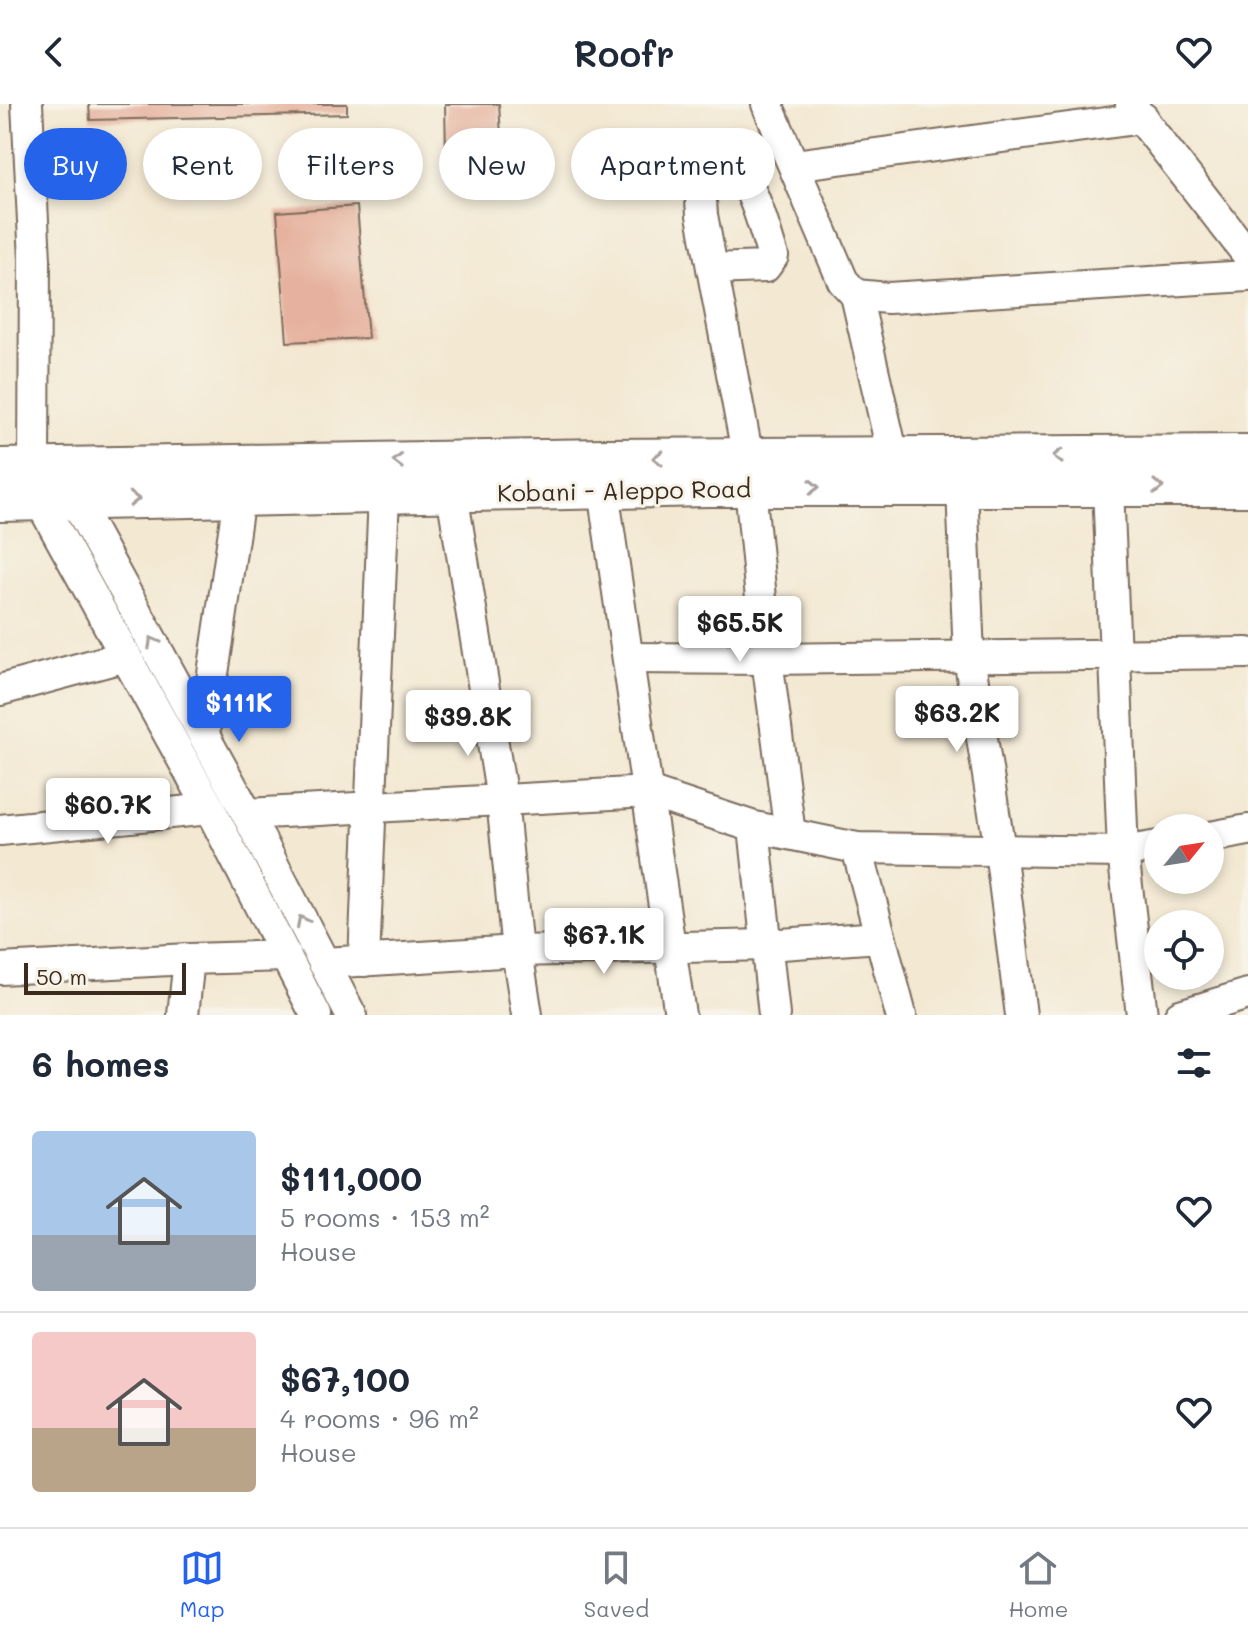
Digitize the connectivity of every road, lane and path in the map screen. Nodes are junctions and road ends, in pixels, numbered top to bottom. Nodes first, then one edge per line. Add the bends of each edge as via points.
1 (27, 104) edge
2 (767, 104) edge
3 (1136, 111) edge
4 (794, 165) junction
5 (1248, 255) edge
6 (712, 269) dead end
7 (1248, 276) edge
8 (856, 295) junction
9 (1248, 454) edge
10 (893, 456) junction
11 (707, 472) junction
12 (749, 472) junction
13 (37, 484) edge
14 (962, 487) junction
15 (1108, 487) junction
16 (1248, 487) edge
17 (603, 490) junction
18 (452, 493) junction
19 (384, 495) junction
20 (239, 497) junction
21 (0, 502) edge
22 (1248, 653) edge
23 (1115, 655) junction
24 (126, 656) junction
25 (969, 657) junction
26 (629, 658) junction
27 (767, 659) junction
28 (0, 690) edge
29 (204, 735) junction
30 (648, 792) junction
31 (502, 799) junction
32 (210, 809) junction
33 (371, 809) junction
34 (247, 814) junction
35 (754, 827) junction
36 (0, 830) edge
37 (1248, 830) edge
38 (790, 834) junction
39 (1224, 834) edge
40 (857, 848) junction
41 (1144, 848) edge
42 (1000, 850) junction
43 (1123, 852) junction
44 (880, 937) junction
45 (767, 945) junction
46 (669, 948) junction
47 (517, 951) junction
48 (286, 956) junction
49 (189, 959) junction
50 (364, 961) junction
51 (324, 963) junction
52 (0, 969) edge
53 (1248, 994) edge
54 (183, 1015) edge
55 (316, 1015) edge
56 (351, 1015) edge
57 (527, 1015) edge
58 (680, 1015) edge
59 (774, 1015) edge
60 (901, 1015) edge
61 (1021, 1015) edge
62 (1142, 1015) edge
63 (1180, 1015) edge

1 - 13 street
2 - 4 street
3 - 4 street
3 - 5 street
4 - 8 street via 843,281
6 - 12 street
7 - 8 street via 888,298
8 - 10 street
9 -> 10 main road, Kobani - Aleppo Road
10 - 12 main road, Kobani - Aleppo Road
11 - 12 main road, Kobani - Aleppo Road
11 -> 13 main road, Kobani - Aleppo Road
11 - 17 main road, Kobani - Aleppo Road
12 -> 14 main road, Kobani - Aleppo Road
12 - 27 street
13 -> 20 main road, Kobani - Aleppo Road
13 - 21 main road, Kobani - Aleppo Road
13 - 24 street
29 -> 13 street
14 - 15 main road, Kobani - Aleppo Road
14 - 25 street
15 -> 16 main road, Kobani - Aleppo Road
15 - 23 street
17 - 18 main road, Kobani - Aleppo Road
17 - 26 street
18 - 19 main road, Kobani - Aleppo Road
18 - 31 street
19 - 20 main road, Kobani - Aleppo Road
19 - 33 street
20 - 29 street
22 - 23 street
23 - 25 street
23 - 43 street
24 - 28 street
24 - 32 street
25 - 27 street
25 - 42 street
26 - 27 street
26 - 30 street
27 - 38 street
29 - 34 street
30 - 31 street
30 - 35 street
30 - 46 street
31 - 33 street
31 - 47 street
32 - 36 street
32 - 48 street
33 - 34 street
33 - 50 street
51 -> 34 street
35 - 38 street
35 - 45 street
37 - 39 street
38 - 40 street
40 - 42 street
40 - 44 street
41 - 43 street
42 - 43 street
42 - 61 street
43 - 62 street
44 - 45 street
44 - 60 street
45 - 46 street
45 - 59 street
46 - 47 street
46 - 58 street
47 - 50 street
47 - 57 street
48 - 49 street
48 - 55 street
49 - 52 street
49 - 54 street
50 - 51 street
51 - 56 street
53 - 63 street

